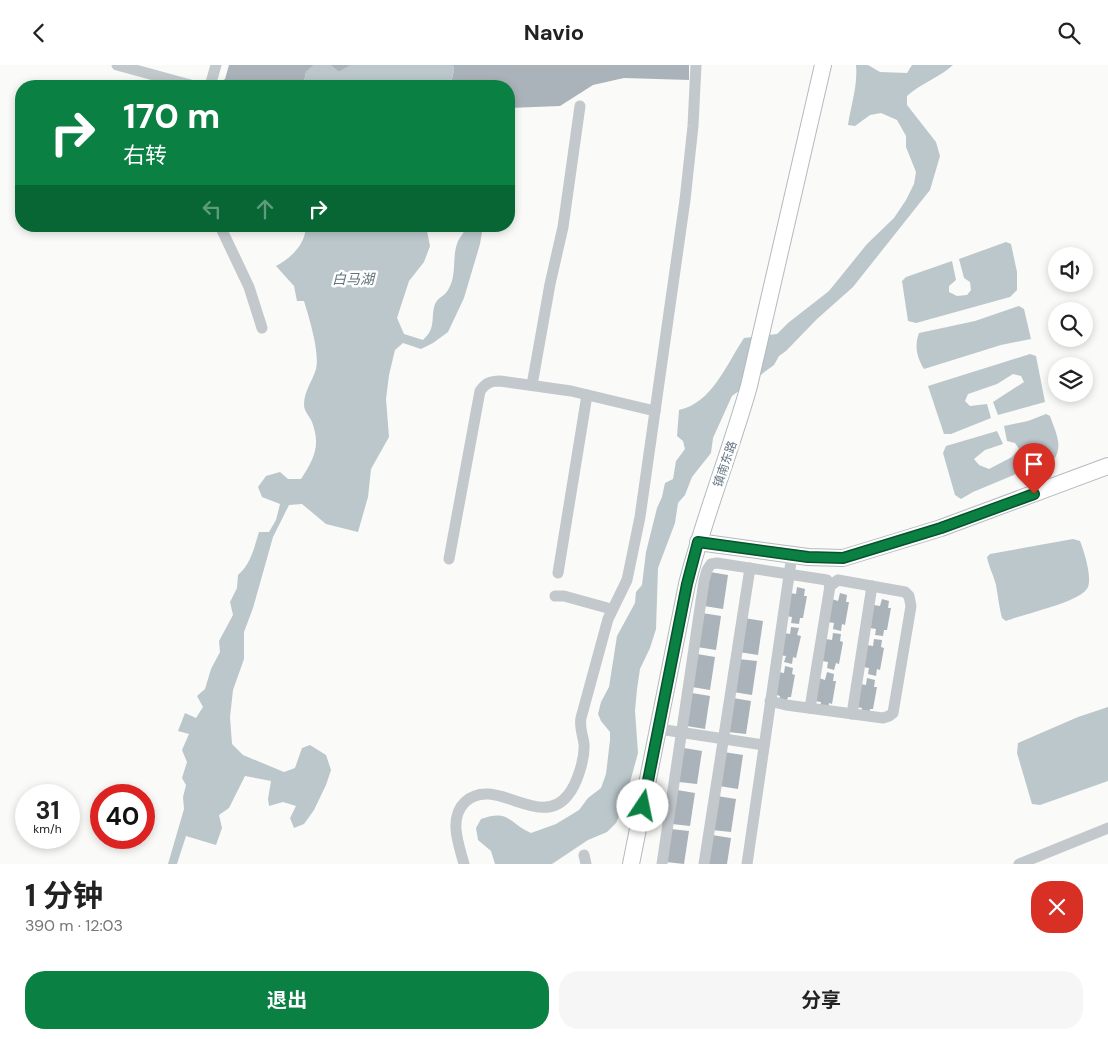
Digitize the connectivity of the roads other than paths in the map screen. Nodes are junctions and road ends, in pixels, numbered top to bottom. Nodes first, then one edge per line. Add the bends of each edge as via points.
1 (117, 65) edge
2 (216, 65) edge
3 (696, 65) edge
4 (822, 65) edge
5 (172, 80) edge
6 (212, 80) edge
7 (580, 106) dead end
8 (223, 232) edge
9 (262, 328) dead end
10 (532, 385) junction
11 (587, 395) junction
12 (656, 411) junction
13 (1108, 467) edge
14 (698, 542) junction
15 (792, 555) junction
16 (449, 559) dead end
17 (750, 568) junction
18 (558, 573) dead end
19 (789, 573) junction
20 (830, 586) junction
21 (872, 586) junction
22 (555, 596) dead end
23 (611, 609) junction
24 (770, 701) junction
25 (810, 708) junction
26 (852, 714) junction
27 (659, 729) junction
28 (682, 732) junction
29 (724, 739) junction
30 (764, 745) junction
31 (1108, 828) edge
32 (464, 864) edge
33 (631, 864) edge
34 (662, 864) edge
35 (704, 864) edge
36 (747, 864) edge
37 (1019, 864) edge

1 - 5 street
2 - 6 street
3 - 12 street via 685,200
4 - 14 street, 镇南东路 via 749,386
7 - 10 street via 563,227
8 - 9 street via 250,287
10 - 11 street
10 - 16 street via 490,381 480,391
11 - 12 street
11 - 18 street
12 - 23 street via 627,580
13 - 15 street via 866,553 826,559
14 - 15 street
14 - 27 street, 镇南东路
15 - 19 street
17 - 19 street
17 - 28 street via 717,563 707,570
17 - 29 street
19 - 20 street via 828,580
19 - 24 street
20 - 21 street via 838,580
20 - 25 street
21 - 26 street
21 - 26 street via 905,592 909,596 911,606 902,669 893,713 889,717
22 - 23 street
23 - 32 street via 580,725 584,749 573,788 563,800 548,808 491,794 468,799 456,823
24 - 25 street
24 - 30 street
25 - 26 street
27 - 28 street
27 - 33 street, 镇南东路
28 - 29 street
28 - 34 street
29 - 30 street
29 - 35 street
30 - 36 street
31 - 37 street

